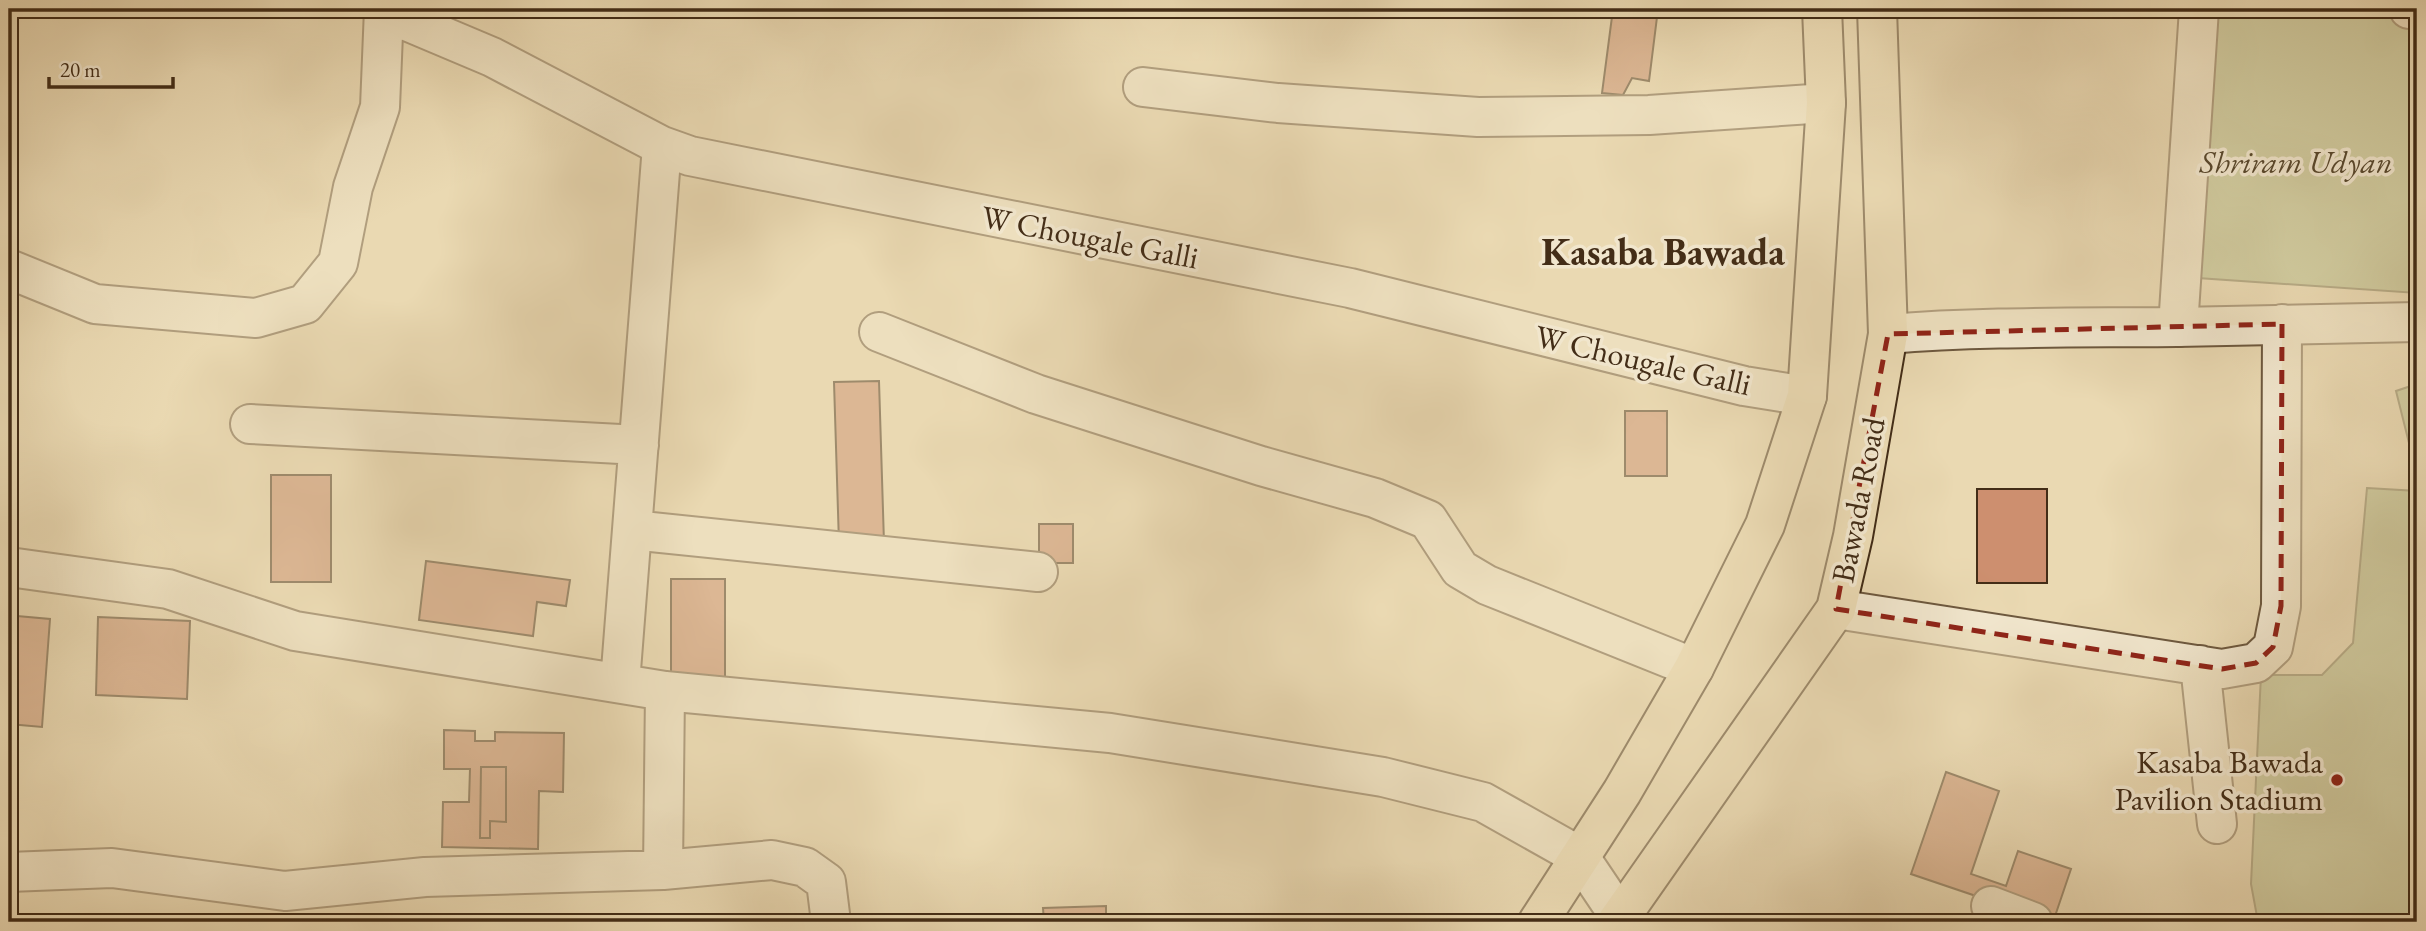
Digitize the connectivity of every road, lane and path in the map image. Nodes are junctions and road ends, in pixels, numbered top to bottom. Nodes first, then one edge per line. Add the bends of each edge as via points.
1 (384, 9) edge
2 (402, 9) edge
3 (1822, 9) edge
4 (1877, 9) edge
5 (2199, 9) edge
6 (2409, 9) edge
7 (2417, 9) edge
8 (1143, 87) dead end
9 (1826, 103) junction
10 (662, 146) junction
11 (9, 269) edge
12 (2417, 322) edge
13 (2282, 324) junction
14 (2178, 327) junction
15 (879, 332) dead end
16 (1888, 334) junction
17 (1807, 396) junction
18 (250, 424) dead end
19 (639, 445) junction
20 (632, 530) junction
21 (9, 567) edge
22 (1038, 572) dead end
23 (1836, 608) junction
24 (2200, 665) junction
25 (1693, 668) junction
26 (621, 683) junction
27 (665, 691) junction
28 (2217, 824) dead end
29 (1579, 856) junction
30 (663, 870) junction
31 (9, 872) edge
32 (1990, 906) dead end
33 (1621, 921) edge
34 (831, 922) edge
35 (1538, 922) edge
36 (2033, 922) edge

1 - 11 street via 380,107 353,187 338,263 305,304 256,318 95,304
2 - 10 street, W Chougale Galli via 409,22 492,57
3 - 9 main road
4 - 16 main road, Bawada Road
5 - 14 street
6 - 7 street
8 - 9 street via 1278,103 1478,117 1649,115
9 - 17 main road
10 - 17 street, W Chougale Galli via 690,156 1350,288 1744,386
10 - 19 street
12 - 13 street
13 - 14 street
13 - 24 street via 2281,606 2273,647 2256,663 2222,669
14 - 16 street via 2070,326
15 - 25 street via 1036,394 1375,498 1428,520 1460,569 1487,584
16 - 23 main road, Bawada Road
17 - 25 main road via 1765,525
18 - 19 street
19 - 20 street
20 - 22 street
20 - 26 street
21 - 26 street via 168,589 295,631
23 - 24 street
23 - 33 main road, Bawada Road
24 - 28 street
25 - 29 main road via 1622,792
26 - 27 street
27 - 29 street via 1110,733 1383,777 1483,802
27 - 30 street
29 - 33 street
29 - 35 main road
30 - 31 street via 425,877 285,891 112,868
30 - 34 street via 772,860 805,867 826,883
32 - 36 street

